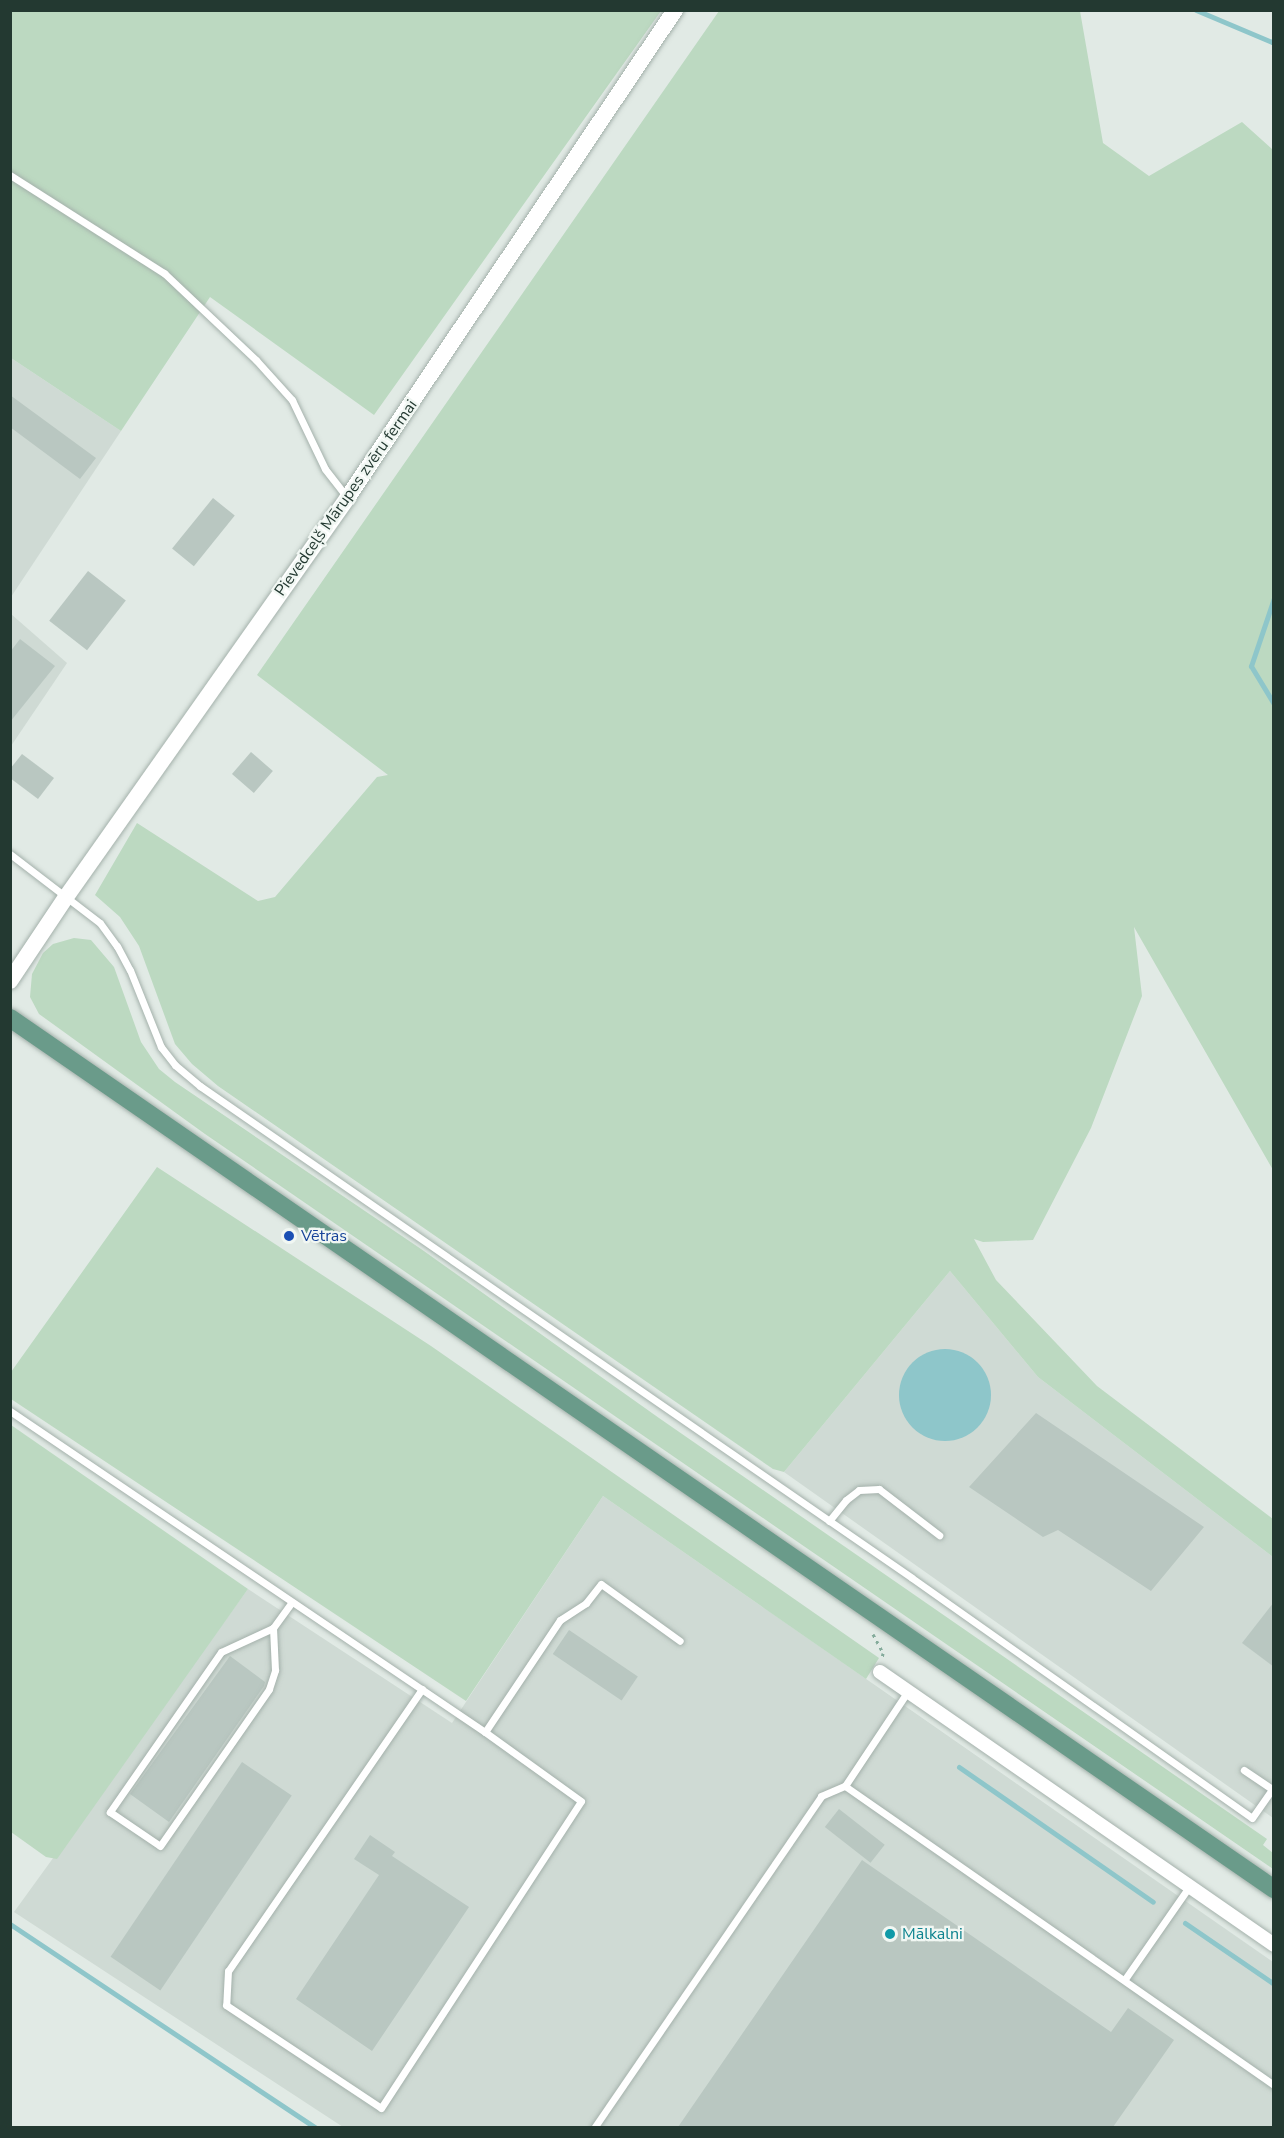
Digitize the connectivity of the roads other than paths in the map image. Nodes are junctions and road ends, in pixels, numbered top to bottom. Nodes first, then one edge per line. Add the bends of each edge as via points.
1 (675, 10) edge
2 (10, 175) edge
3 (348, 498) junction
4 (10, 854) edge
5 (66, 897) junction
6 (10, 981) edge
7 (10, 1018) edge
8 (10, 1411) edge
9 (829, 1521) junction
10 (939, 1535) dead end
11 (292, 1602) junction
12 (273, 1628) junction
13 (680, 1641) dead end
14 (880, 1672) road end
15 (422, 1689) junction
16 (908, 1691) junction
17 (485, 1732) junction
18 (1244, 1770) dead end
19 (845, 1786) junction
20 (1189, 1887) junction
21 (1274, 1889) edge
22 (1274, 1945) edge
23 (1125, 1979) junction
24 (1274, 2085) edge
25 (594, 2127) edge

1 - 3 street, Pievedceļš Mārupes zvēru fermai
2 - 3 lane via 164,273 256,360 292,400 325,469
3 - 5 street, Pievedceļš Mārupes zvēru fermai
4 - 5 lane
5 - 6 street, Pievedceļš Mārupes zvēru fermai
5 - 9 lane via 100,923 117,946 161,1047 200,1086
7 - 21 main road
8 - 11 lane
9 - 10 lane via 859,1490 879,1489
9 - 18 lane via 1252,1818 1272,1790
11 - 12 lane
11 - 15 lane
12 - 12 lane via 275,1670 269,1689 160,1846 110,1812 221,1652
13 - 17 lane via 601,1584 586,1603 560,1620
14 - 16 street
15 - 17 lane
15 - 17 lane via 228,1971 226,2006 381,2108 581,1801
16 - 19 lane
16 - 20 street
19 - 23 lane
19 - 25 lane via 821,1796
20 - 22 street
20 - 23 lane
23 - 24 lane

